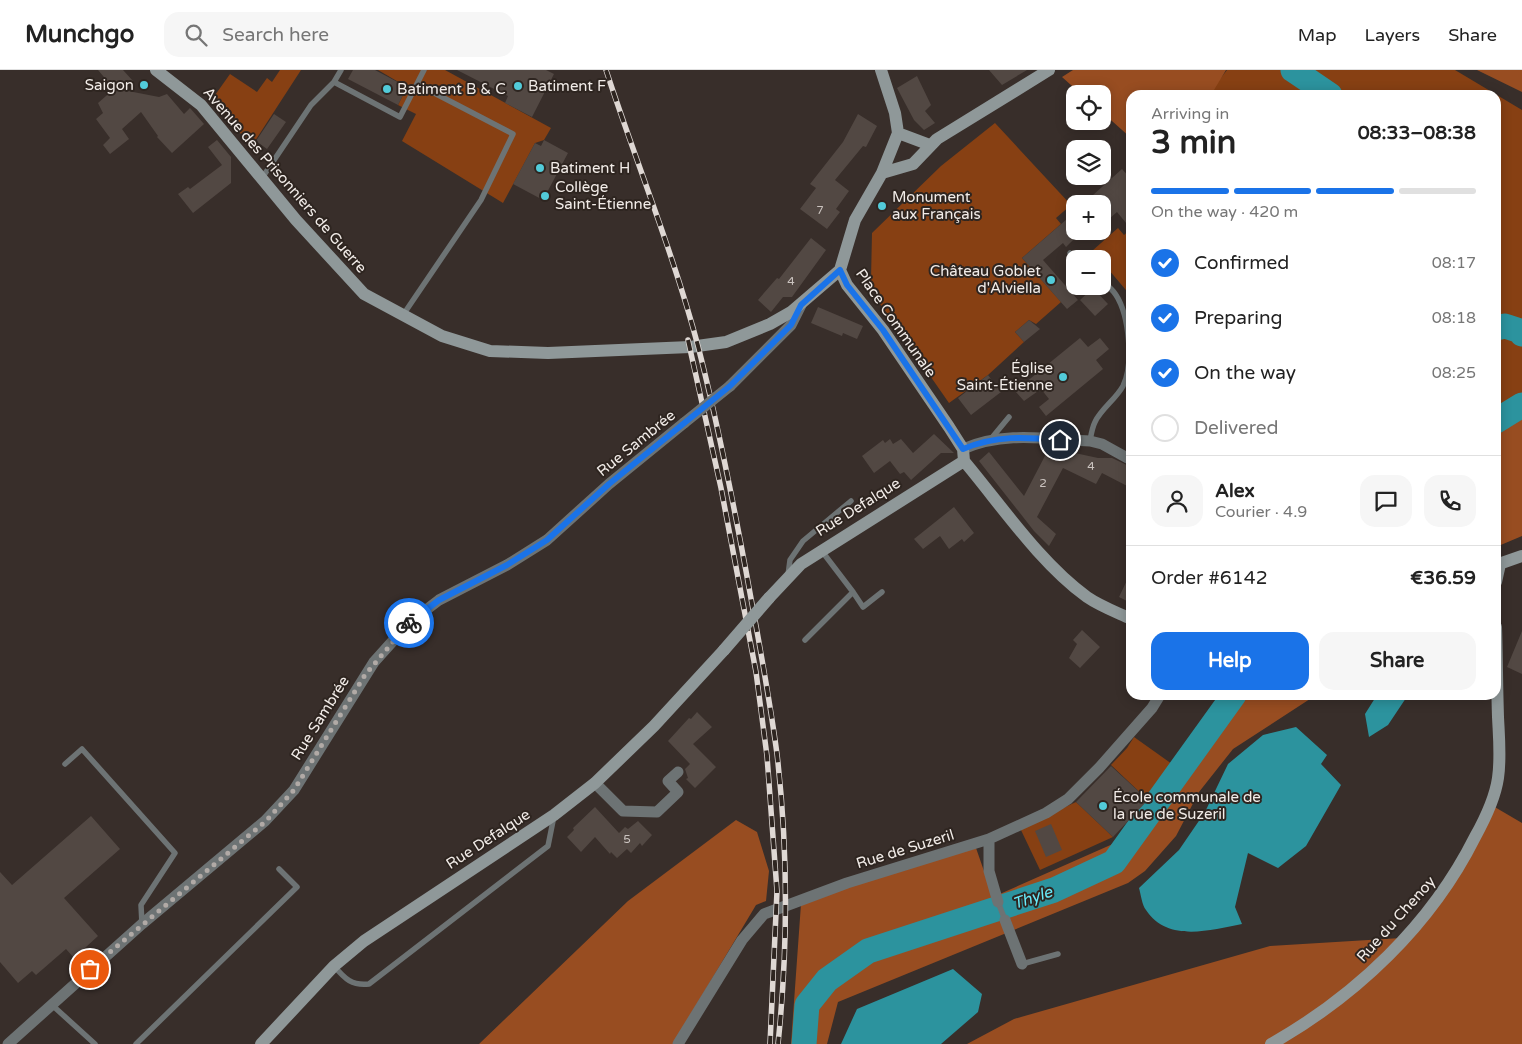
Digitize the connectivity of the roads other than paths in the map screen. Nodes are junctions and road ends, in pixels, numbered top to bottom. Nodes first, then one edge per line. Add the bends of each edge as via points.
1 (156, 70) edge
2 (341, 70) edge
3 (424, 70) edge
4 (881, 70) edge
5 (1049, 70) edge
6 (334, 82) junction
7 (417, 84) junction
8 (898, 133) junction
9 (930, 145) junction
10 (882, 172) junction
11 (262, 178) junction
12 (840, 270) junction
13 (1111, 290) edge
14 (801, 305) junction
15 (402, 316) junction
16 (1126, 328) edge
17 (1126, 375) edge
18 (1009, 417) dead end
19 (990, 440) junction
20 (1090, 441) junction
21 (964, 455) junction
22 (1126, 457) edge
23 (851, 501) dead end
24 (821, 550) junction
25 (1522, 556) edge
26 (1501, 563) edge
27 (788, 576) junction
28 (853, 592) junction
29 (882, 592) dead end
30 (1126, 616) edge
31 (806, 640) dead end
32 (1157, 700) edge
33 (1498, 700) edge
34 (65, 764) dead end
35 (678, 772) dead end
36 (595, 782) junction
37 (554, 815) junction
38 (989, 838) junction
39 (279, 869) dead end
40 (998, 902) joint
41 (1005, 920) joint
42 (142, 924) junction
43 (1058, 954) dead end
44 (1022, 964) joint
45 (334, 966) junction
46 (51, 1004) junction
47 (8, 1044) edge
48 (95, 1044) edge
49 (136, 1044) edge
50 (261, 1044) edge
51 (678, 1044) edge
52 (1271, 1044) edge

1 - 11 street, Avenue des Prisonniers de Guerre via 201,105
2 - 6 lane
3 - 7 lane
4 - 8 street
5 - 9 street
6 - 7 lane via 400,117
6 - 11 lane via 311,105
7 - 15 lane via 513,134 481,200
8 - 9 street
8 - 10 street, Place Communale
9 - 10 street via 913,164
10 - 12 street, Place Communale via 855,220
11 - 15 street, Avenue des Prisonniers de Guerre via 364,294
12 - 14 street, Avenue des Prisonniers de Guerre
12 - 21 street, Place Communale via 847,285 883,330
13 - 16 lane via 1121,306
14 - 15 street, Avenue des Prisonniers de Guerre via 770,324 726,342 690,347 548,353 490,351 442,336
14 - 42 street, Rue Sambrée, bridge via 791,325 730,386 609,484 547,540 439,600 409,623 369,669 294,790 266,821
17 - 20 lane via 1116,398 1095,422
18 - 19 lane
19 - 20 street via 1018,437
19 - 21 street
20 - 22 street
21 - 24 street, Rue Defalque
21 - 30 street, Place Communale via 1020,530 1064,576 1091,599
23 - 27 lane via 803,541 790,560
24 - 27 street, Rue Defalque
24 - 28 lane
25 - 26 street
27 - 36 street, Rue Defalque, bridge via 654,726
28 - 29 lane via 863,607
28 - 31 lane
32 - 38 street, Rue de Suzeril via 1068,799 1046,813
33 - 52 street, Rue du Chenoy via 1498,779 1490,806 1448,885 1426,914 1369,974 1322,1013
34 - 42 lane via 82,749 175,853 141,905
35 - 36 street via 668,781 678,792 657,812 623,811
36 - 37 street, Rue Defalque
37 - 45 street, Rue Defalque via 364,941
37 - 45 lane via 548,846 369,984 358,985 346,980
38 - 40 street via 989,871
38 - 51 street, Rue de Suzeril via 847,883 764,914 742,940
39 - 49 lane via 297,886
40 - 41 lane
41 - 44 street
42 - 46 street, Rue Sambrée
43 - 44 lane
45 - 50 street, Rue Defalque
46 - 47 street, Rue Sambrée
46 - 48 lane

